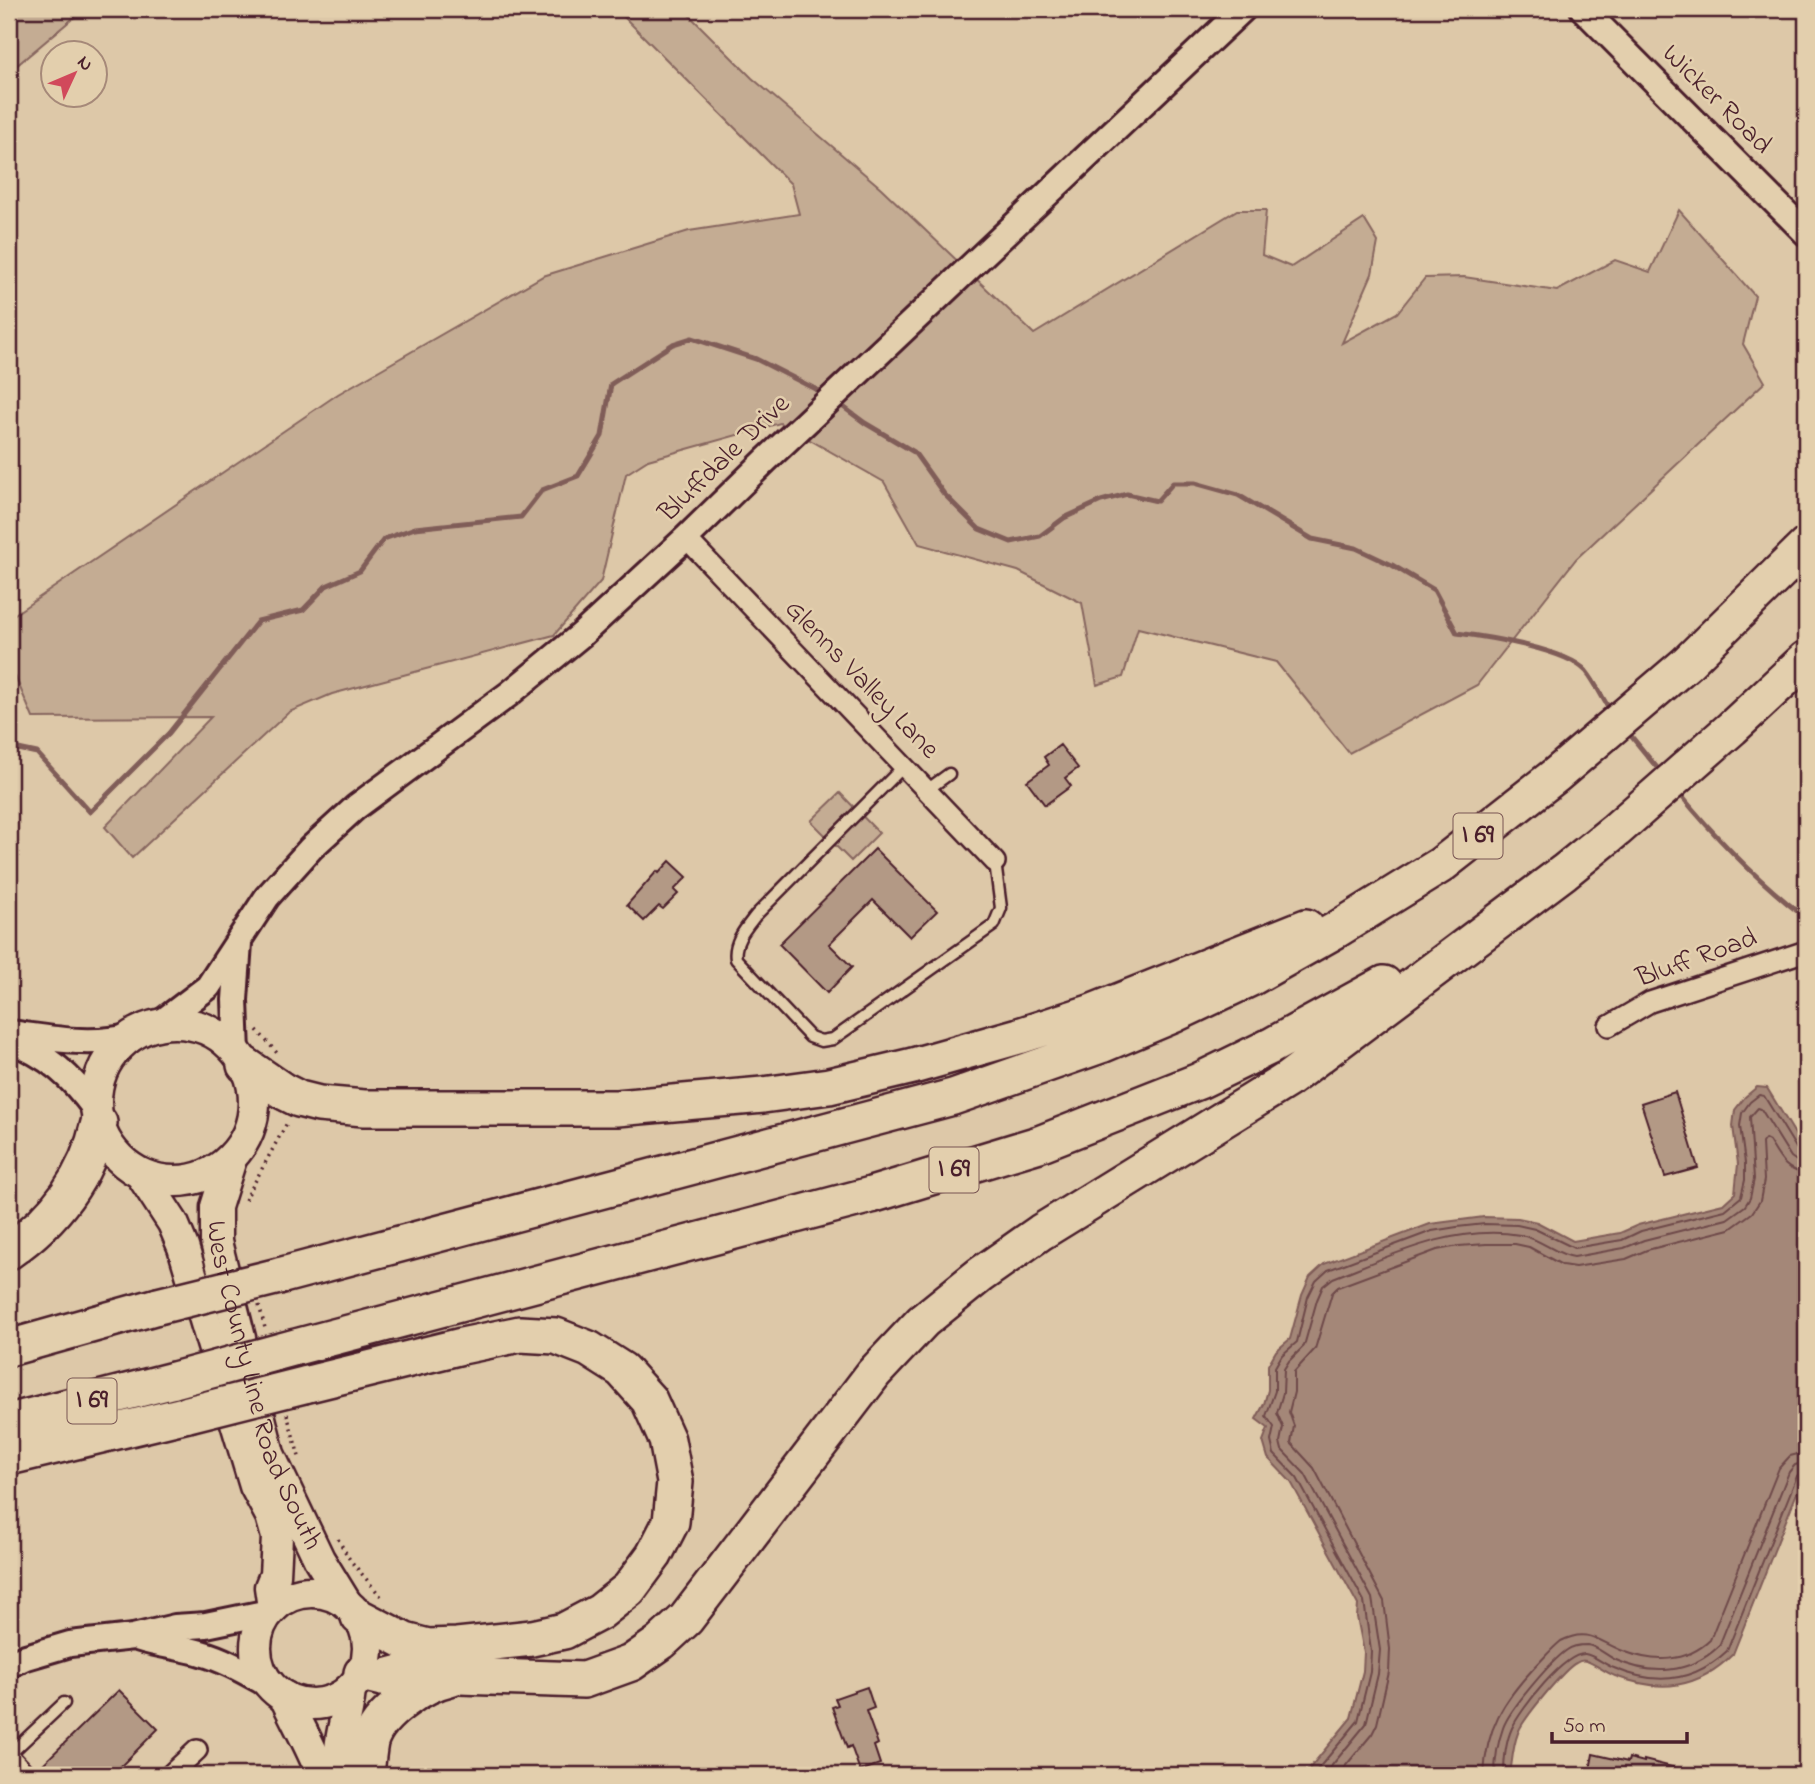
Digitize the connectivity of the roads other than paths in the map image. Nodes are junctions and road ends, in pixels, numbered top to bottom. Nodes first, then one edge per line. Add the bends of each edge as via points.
1 (1243, 9) edge
2 (1583, 9) edge
3 (1806, 233) edge
4 (686, 538) junction
5 (1806, 546) edge
6 (1806, 659) edge
7 (904, 766) junction
8 (949, 774) dead end
9 (927, 790) junction
10 (995, 862) joint
11 (1564, 872) junction
12 (1398, 892) junction
13 (240, 939) junction
14 (1801, 953) edge
15 (1609, 1026) dead end
16 (145, 1030) junction
17 (9, 1033) edge
18 (9, 1040) edge
19 (241, 1059) junction
20 (98, 1117) junction
21 (231, 1159) junction
22 (141, 1174) junction
23 (9, 1251) edge
24 (9, 1348) edge
25 (9, 1422) edge
26 (9, 1457) edge
27 (271, 1610) junction
28 (352, 1610) junction
29 (133, 1637) junction
30 (9, 1665) edge
31 (460, 1676) junction
32 (356, 1681) junction
33 (278, 1691) junction
34 (64, 1703) dead end
35 (197, 1750) dead end
36 (10, 1751) edge
37 (32, 1775) edge
38 (170, 1775) edge
39 (322, 1775) edge
40 (344, 1775) edge
41 (366, 1775) edge

1 - 4 street, Bluffdale Drive
2 - 3 street, Wicker Road
4 - 7 street, Glenns Valley Lane
4 - 13 street, Bluffdale Drive via 520,686 356,807 267,897
5 - 12 highway, I 69 via 1686,664 1556,775 1441,866
6 - 11 highway, I 69 via 1616,831
7 - 9 street, Glenns Valley Lane
7 - 10 lane via 757,915 737,943 736,959 810,1037 833,1039 994,925 1000,908
8 - 9 lane
9 - 10 street, Glenns Valley Lane
11 - 25 highway, I 69, bridge via 1414,967 1199,1082 1039,1144 872,1195
11 - 31 highway via 1287,1080 1041,1232 923,1321 874,1373 686,1619 641,1656 584,1680
12 - 19 highway via 1090,1013 913,1066 789,1092 617,1108 364,1108 299,1099
12 - 24 highway, I 69, bridge via 1249,979 1150,1024 940,1101
13 - 16 street, Bluffdale Drive via 208,987
13 - 19 street, Bluffdale Drive via 235,1000
14 - 15 street, Bluff Road via 1650,1002
16 - 17 street, Bluffdale Drive via 114,1041 86,1043
16 - 19 main road via 180,1023 202,1028 221,1038
16 - 20 main road via 115,1050 103,1068 97,1088
18 - 20 street via 50,1060 68,1075
19 - 21 main road via 253,1089 254,1114 246,1138
20 - 22 main road via 108,1144
20 - 23 highway via 87,1164 68,1194 42,1224
21 - 22 main road via 212,1173 188,1181 164,1181
21 - 28 main road, West County Line Road South via 216,1207 216,1242 269,1454 307,1537
22 - 27 main road, West County Line Road South via 173,1223 255,1486 271,1517 276,1537
26 - 28 highway, bridge via 520,1334 556,1336 589,1349 622,1370 649,1400 667,1440 675,1482 671,1522 629,1589 600,1612 564,1631 532,1638 428,1647 405,1641
27 - 28 main road via 300,1593 324,1593
27 - 29 street
27 - 33 main road via 259,1630 257,1657 262,1673
28 - 32 main road via 367,1635 368,1654
29 - 30 street via 70,1644
29 - 33 street via 226,1661
31 - 32 highway via 424,1671
31 - 41 highway via 435,1681 397,1707 371,1739
32 - 33 main road via 336,1698 319,1703 302,1703
32 - 40 main road via 339,1749
33 - 39 main road
34 - 36 lane
35 - 38 street
36 - 37 lane

